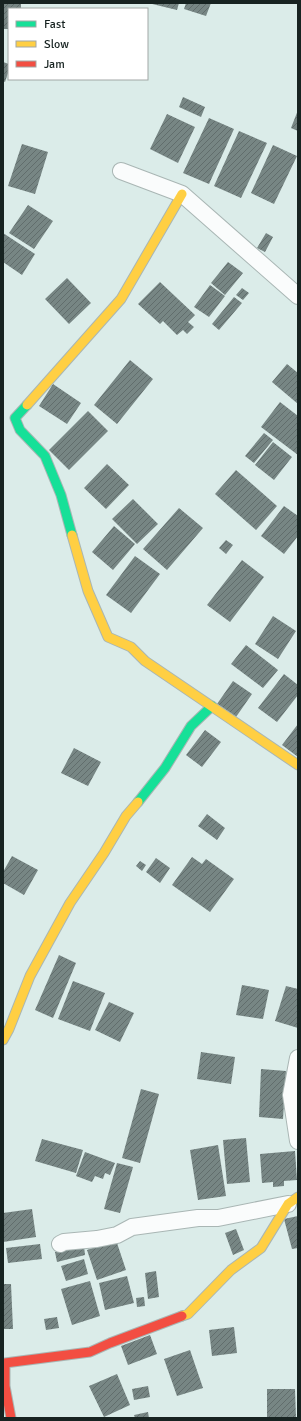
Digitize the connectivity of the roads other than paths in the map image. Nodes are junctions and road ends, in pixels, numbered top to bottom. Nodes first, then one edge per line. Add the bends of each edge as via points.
1 (121, 172) dead end
2 (182, 194) junction
3 (298, 296) edge
4 (212, 706) junction
5 (298, 765) edge
6 (3, 1040) edge
7 (298, 1058) edge
8 (298, 1141) edge
9 (293, 1201) edge
10 (60, 1244) dead end
11 (4, 1363) edge
12 (11, 1418) edge

1 - 2 street
2 - 3 street
2 - 4 street via 121,299 15,418 20,430 46,456 61,495 88,590 108,637 131,647 145,661
4 - 5 street
4 - 6 street via 191,726 165,768 126,816 73,897 30,976
7 - 8 street via 291,1095
9 - 10 street via 218,1218 198,1218 132,1227 117,1235
9 - 11 street via 261,1248 231,1270 188,1314 90,1352
11 - 12 street

